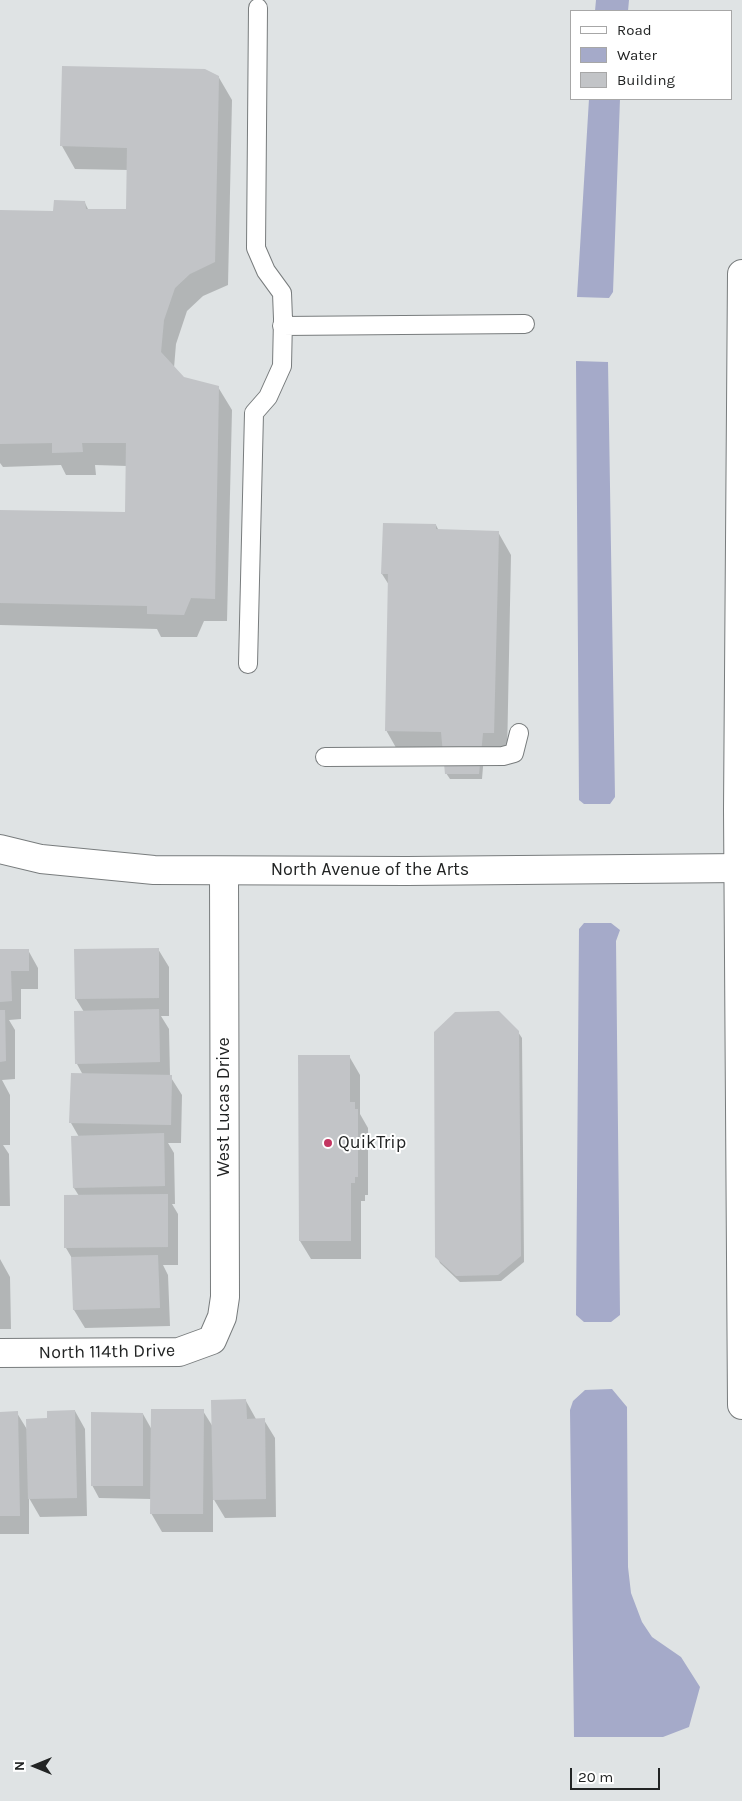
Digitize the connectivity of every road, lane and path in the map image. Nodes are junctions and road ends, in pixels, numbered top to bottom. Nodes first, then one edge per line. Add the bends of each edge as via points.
1 (258, 8) dead end
2 (742, 274) edge
3 (525, 324) dead end
4 (282, 326) junction
5 (248, 664) dead end
6 (519, 733) dead end
7 (325, 757) dead end
8 (0, 849) edge
9 (740, 868) edge
10 (224, 871) junction
11 (212, 1340) joint
12 (0, 1353) edge
13 (742, 1405) edge

1 - 4 lane via 256,248 266,271 282,293
2 - 9 street
3 - 4 lane
4 - 5 lane via 282,366 268,398 254,413
6 - 7 lane via 514,753 503,756
8 - 10 street, North Avenue of the Arts via 41,859 112,867
9 - 10 street, North Avenue of the Arts
9 - 13 street
10 - 11 street, West Lucas Drive via 224,1297 222,1317
11 - 12 street, North 114th Drive via 179,1352

